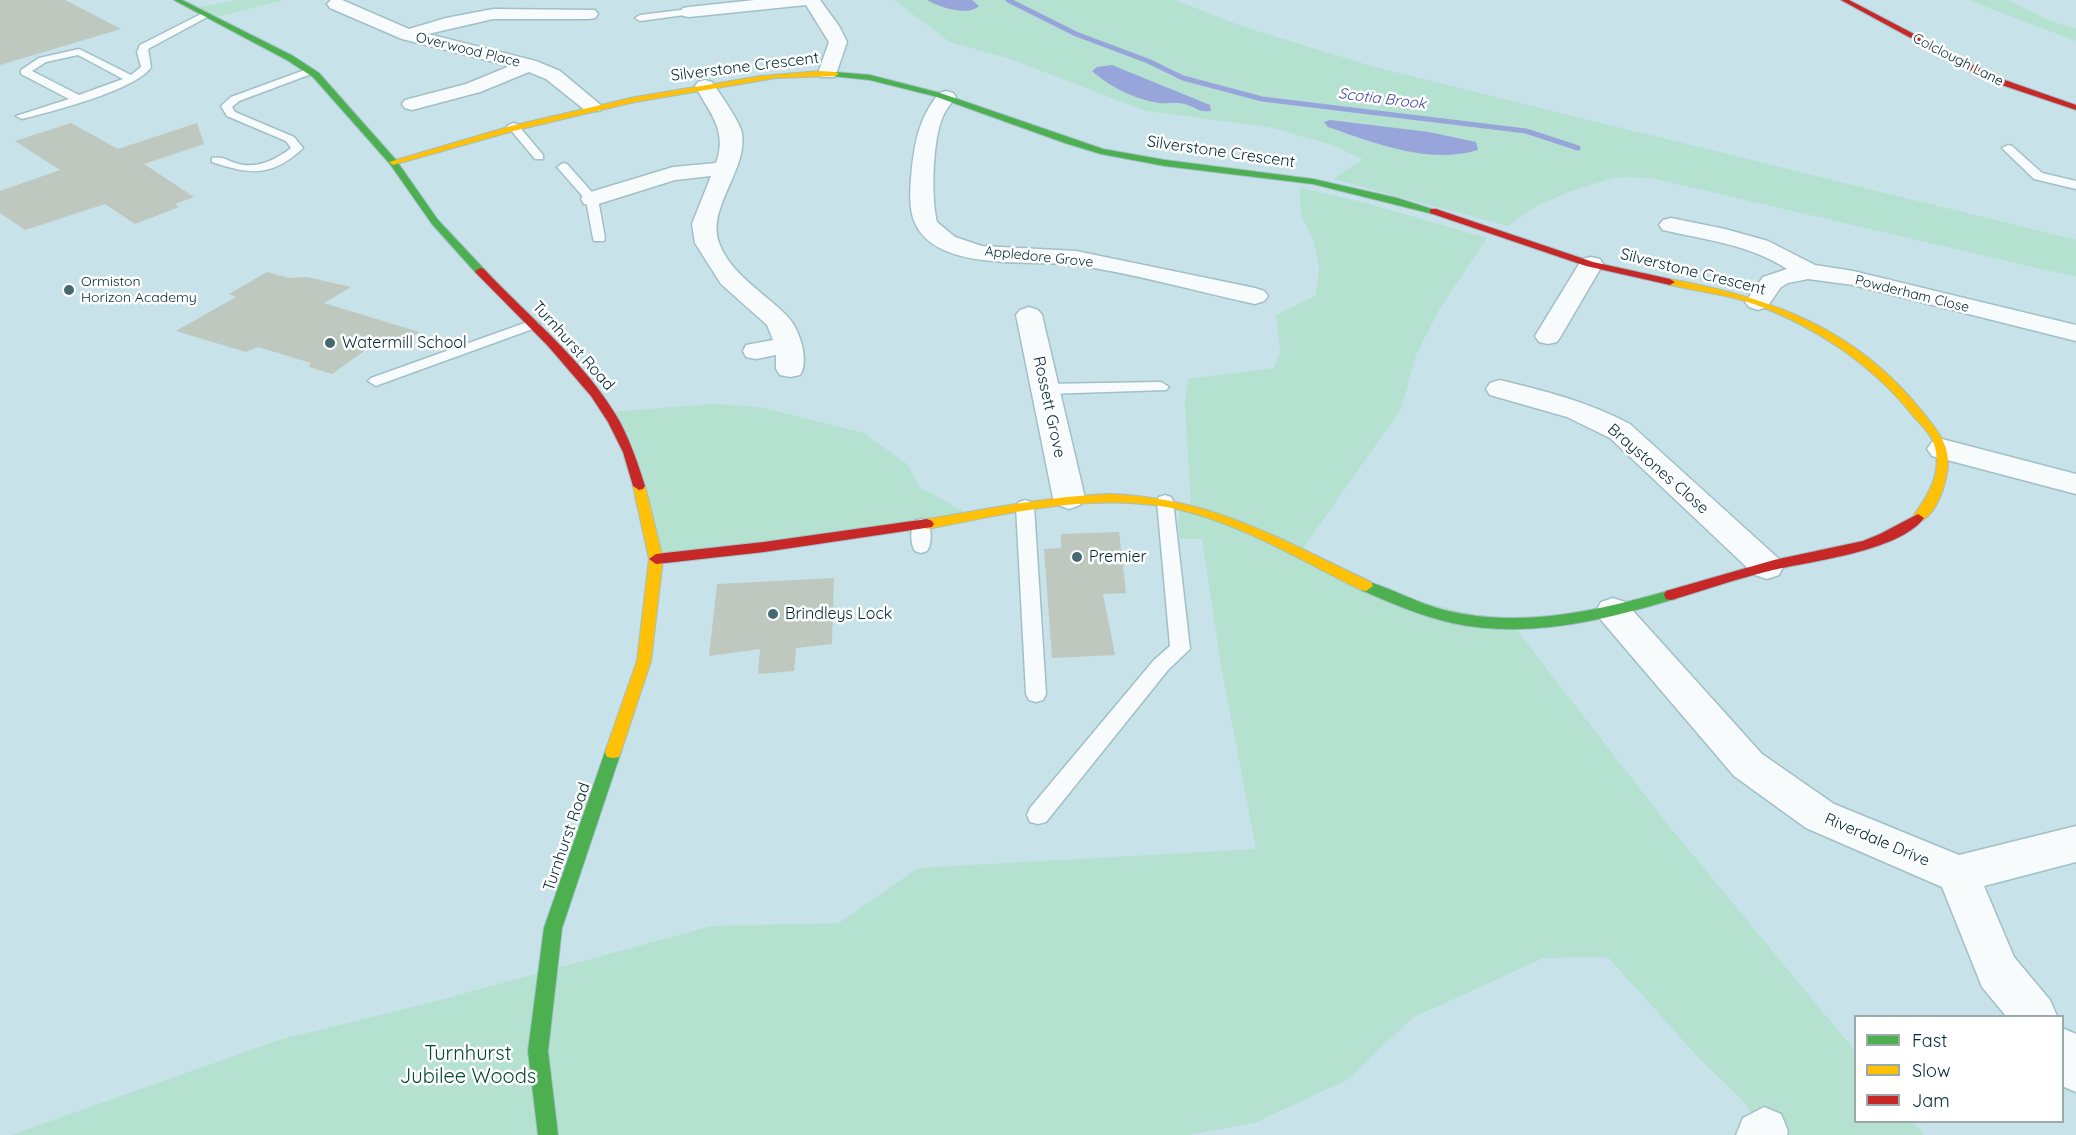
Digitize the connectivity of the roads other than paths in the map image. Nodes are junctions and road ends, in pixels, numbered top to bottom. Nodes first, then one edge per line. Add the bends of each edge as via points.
1 (177, 0) edge
2 (805, 0) edge
3 (811, 0) edge
4 (1844, 0) edge
5 (373, 3) dead end
6 (657, 5) dead end
7 (689, 12) junction
8 (589, 14) dead end
9 (206, 15) junction
10 (640, 18) dead end
11 (408, 35) junction
12 (529, 65) junction
13 (309, 71) junction
14 (828, 73) junction
15 (131, 79) junction
16 (705, 86) junction
17 (946, 97) junction
18 (76, 98) junction
19 (424, 99) dead end
20 (593, 107) junction
21 (2076, 108) edge
22 (22, 116) dead end
23 (513, 126) junction
24 (2008, 148) dead end
25 (540, 157) dead end
26 (216, 160) dead end
27 (393, 162) junction
28 (563, 167) dead end
29 (726, 168) junction
30 (2076, 185) edge
31 (592, 199) junction
32 (1671, 225) dead end
33 (599, 238) dead end
34 (1592, 264) junction
35 (1808, 272) junction
36 (1255, 296) dead end
37 (1758, 302) junction
38 (1029, 315) dead end
39 (533, 324) junction
40 (2076, 333) edge
41 (1548, 336) dead end
42 (756, 351) dead end
43 (376, 381) dead end
44 (1161, 387) dead end
45 (1046, 389) junction
46 (1500, 389) dead end
47 (1942, 449) junction
48 (2076, 483) edge
49 (1069, 498) junction
50 (1165, 501) junction
51 (1025, 506) junction
52 (921, 525) junction
53 (921, 547) dead end
54 (656, 559) junction
55 (1767, 567) junction
56 (1613, 611) junction
57 (1036, 694) dead end
58 (1038, 815) dead end
59 (2076, 844) edge
60 (1958, 874) junction
61 (2032, 1015) edge
62 (2064, 1053) edge
63 (2076, 1068) edge
64 (548, 1135) edge

1 - 9 street, Turnhurst Road
2 - 7 street
3 - 14 street via 838,42
4 - 21 street, Colclough Lane via 1993,79
5 - 11 street, Overwood Place via 342,7
6 - 7 lane
7 - 10 lane
8 - 11 street via 493,14
9 - 13 street, Turnhurst Road
9 - 15 lane via 144,47 145,69
11 - 12 street, Overwood Place
12 - 19 street via 473,88
12 - 20 street, Overwood Place via 553,75
13 - 26 lane via 245,94 226,106 231,114 291,139 297,148 288,157 240,169
13 - 27 street, Turnhurst Road
14 - 16 street, Silverstone Crescent
14 - 17 street, Silverstone Crescent via 920,86
15 - 18 lane
15 - 18 lane via 79,52 38,63 25,72
16 - 20 street, Silverstone Crescent
16 - 29 street via 731,130 732,149
17 - 34 street, Silverstone Crescent via 1104,152 1303,180 1383,198
17 - 36 street, Appledore Grove via 934,114 921,181 922,215 929,230 954,245 993,255 1074,257
18 - 22 lane
20 - 23 street, Silverstone Crescent
23 - 25 lane
23 - 27 street, Silverstone Crescent
24 - 30 lane via 2038,176
27 - 39 street, Turnhurst Road via 435,222
28 - 31 lane
29 - 31 street via 673,174
29 - 42 street via 704,224 707,243 730,279 779,322 790,357
31 - 33 lane
32 - 35 street via 1760,245 1791,258
34 - 37 street, Silverstone Crescent
34 - 41 street
35 - 37 street, Powderham Close via 1781,276
35 - 40 street, Powderham Close via 1853,278
37 - 47 street, Silverstone Crescent via 1834,339 1865,360 1918,410
38 - 45 street, Rossett Grove
39 - 43 lane
39 - 54 street, Turnhurst Road via 590,385 616,424 634,467
44 - 45 lane
45 - 49 street, Rossett Grove
46 - 55 street, Braystones Close via 1563,403 1620,431
47 - 48 street
47 - 55 street via 1933,503 1914,523 1886,540
49 - 50 street
49 - 51 street
50 - 56 street via 1238,526 1371,589 1457,618 1527,624
50 - 58 lane via 1180,649 1161,665
51 - 52 street
51 - 57 lane
52 - 53 lane
52 - 54 street
54 - 64 street, Turnhurst Road via 644,661 553,928 537,1051
55 - 56 street
56 - 60 street, Riverdale Drive via 1748,765 1820,816
59 - 60 street
60 - 61 street via 1998,972
62 - 63 street

